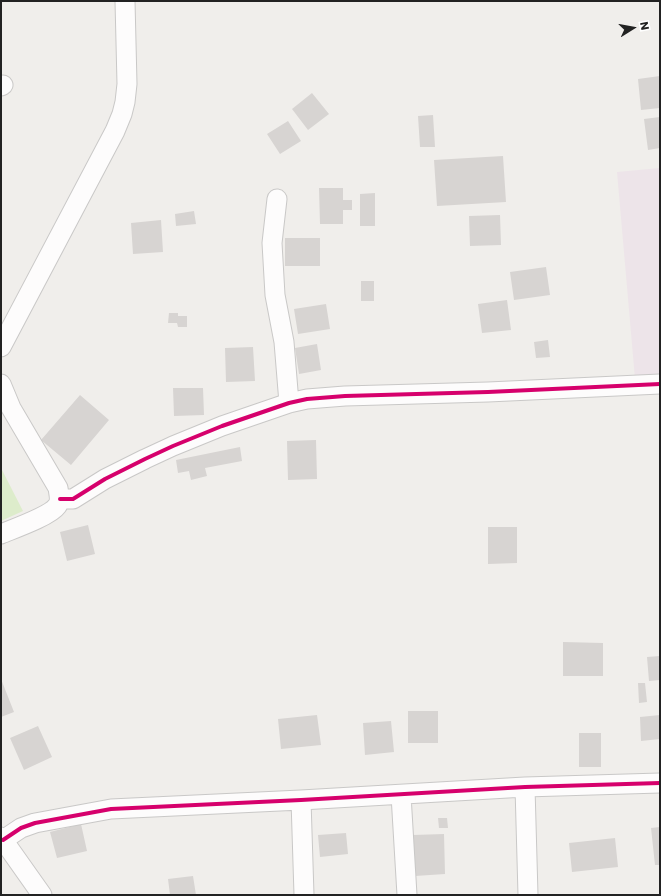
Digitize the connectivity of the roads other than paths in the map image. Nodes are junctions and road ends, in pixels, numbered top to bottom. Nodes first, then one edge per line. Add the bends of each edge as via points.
1 (125, 1) edge
2 (277, 199) dead end
3 (1, 347) edge
4 (1, 384) edge
5 (660, 384) edge
6 (289, 403) junction
7 (60, 499) junction
8 (1, 534) edge
9 (660, 783) edge
10 (525, 787) junction
11 (401, 795) junction
12 (301, 800) junction
13 (2, 839) edge
14 (42, 895) edge
15 (304, 895) edge
16 (407, 895) edge
17 (528, 895) edge

1 - 3 street via 127,84 122,114
2 - 6 street via 272,243 275,295 284,342
4 - 7 street via 11,408 58,488
5 - 6 street via 346,396
6 - 7 street via 173,446 105,479 72,499
7 - 8 street via 50,513
9 - 10 street
10 - 11 street
10 - 17 street
11 - 12 street
11 - 16 street
12 - 13 street via 111,809 35,823
12 - 15 street
13 - 14 street

